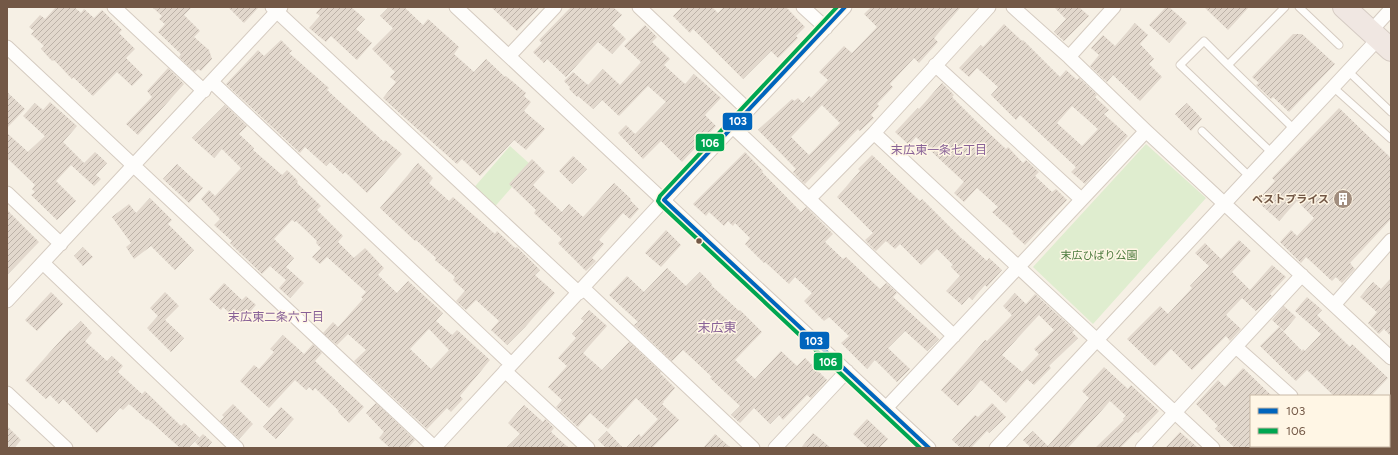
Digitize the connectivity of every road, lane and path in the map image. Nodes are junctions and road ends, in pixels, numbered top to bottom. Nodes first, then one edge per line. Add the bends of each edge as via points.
1 (114, 7) edge
2 (456, 7) edge
3 (555, 7) edge
4 (639, 7) edge
5 (803, 7) edge
6 (845, 7) edge
7 (989, 7) edge
8 (1013, 7) edge
9 (1114, 7) edge
10 (1285, 7) edge
11 (1299, 7) edge
12 (1344, 7) edge
13 (277, 8) edge
14 (1391, 9) edge
15 (826, 28) junction
16 (1380, 40) edge
17 (1339, 45) dead end
18 (7, 47) edge
19 (509, 56) junction
20 (1069, 57) junction
21 (935, 65) junction
22 (1228, 65) junction
23 (1348, 71) junction
24 (208, 86) junction
25 (1333, 87) junction
26 (748, 110) junction
27 (1391, 112) edge
28 (733, 127) junction
29 (1294, 130) junction
30 (1146, 131) junction
31 (1202, 131) dead end
32 (874, 133) junction
33 (1391, 139) edge
34 (1272, 153) junction
35 (134, 166) junction
36 (1250, 177) junction
37 (7, 193) edge
38 (809, 199) junction
39 (1081, 199) junction
40 (664, 200) junction
41 (1224, 204) junction
42 (1391, 240) edge
43 (61, 244) junction
44 (43, 263) junction
45 (1018, 266) junction
46 (1302, 275) junction
47 (581, 291) junction
48 (7, 301) edge
49 (1334, 305) junction
50 (954, 336) junction
51 (1096, 340) junction
52 (1236, 347) junction
53 (1391, 358) edge
54 (508, 368) junction
55 (847, 371) junction
56 (7, 393) edge
57 (1290, 395) edge
58 (886, 408) junction
59 (1175, 412) junction
60 (66, 448) edge
61 (237, 448) edge
62 (434, 448) edge
63 (588, 448) edge
64 (753, 448) edge
65 (775, 448) edge
66 (929, 448) edge
67 (996, 448) edge
68 (1142, 448) edge
69 (1213, 448) edge

1 - 24 street
2 - 19 street
3 - 19 street
4 - 26 street
5 - 15 street
6 - 15 street
7 - 21 street
8 - 20 street
9 - 20 street
10 - 22 lane
11 - 17 lane
12 - 16 highway
13 - 24 street
13 - 47 street
14 - 16 street
15 - 26 street
16 - 23 street
18 - 35 street
19 - 40 street
20 - 30 street
21 - 32 street
21 - 39 street
22 - 29 lane
22 - 34 lane via 1204,41 1180,65
23 - 25 street
23 - 27 lane
24 - 35 street
24 - 54 street
25 - 29 street
25 - 33 lane
26 - 28 street
28 - 38 street
28 - 40 street
29 - 34 street
30 - 39 street
30 - 41 street
31 - 36 lane
32 - 38 street
32 - 45 street
34 - 36 street
35 - 43 street
35 - 62 street
36 - 41 street
37 - 43 street
38 - 50 street
39 - 45 street
40 - 47 street
40 - 55 street
41 - 46 street
41 - 51 street
42 - 49 street
43 - 44 street
44 - 48 street
44 - 61 street
45 - 50 street
45 - 51 street
46 - 49 street
46 - 52 street
47 - 54 street
47 - 64 street
49 - 53 street
50 - 58 street
51 - 59 street
51 - 67 street
52 - 57 street
52 - 59 street
54 - 62 street
54 - 63 street
55 - 58 street
55 - 65 street
56 - 60 street
58 - 66 street
59 - 68 street
59 - 69 street

